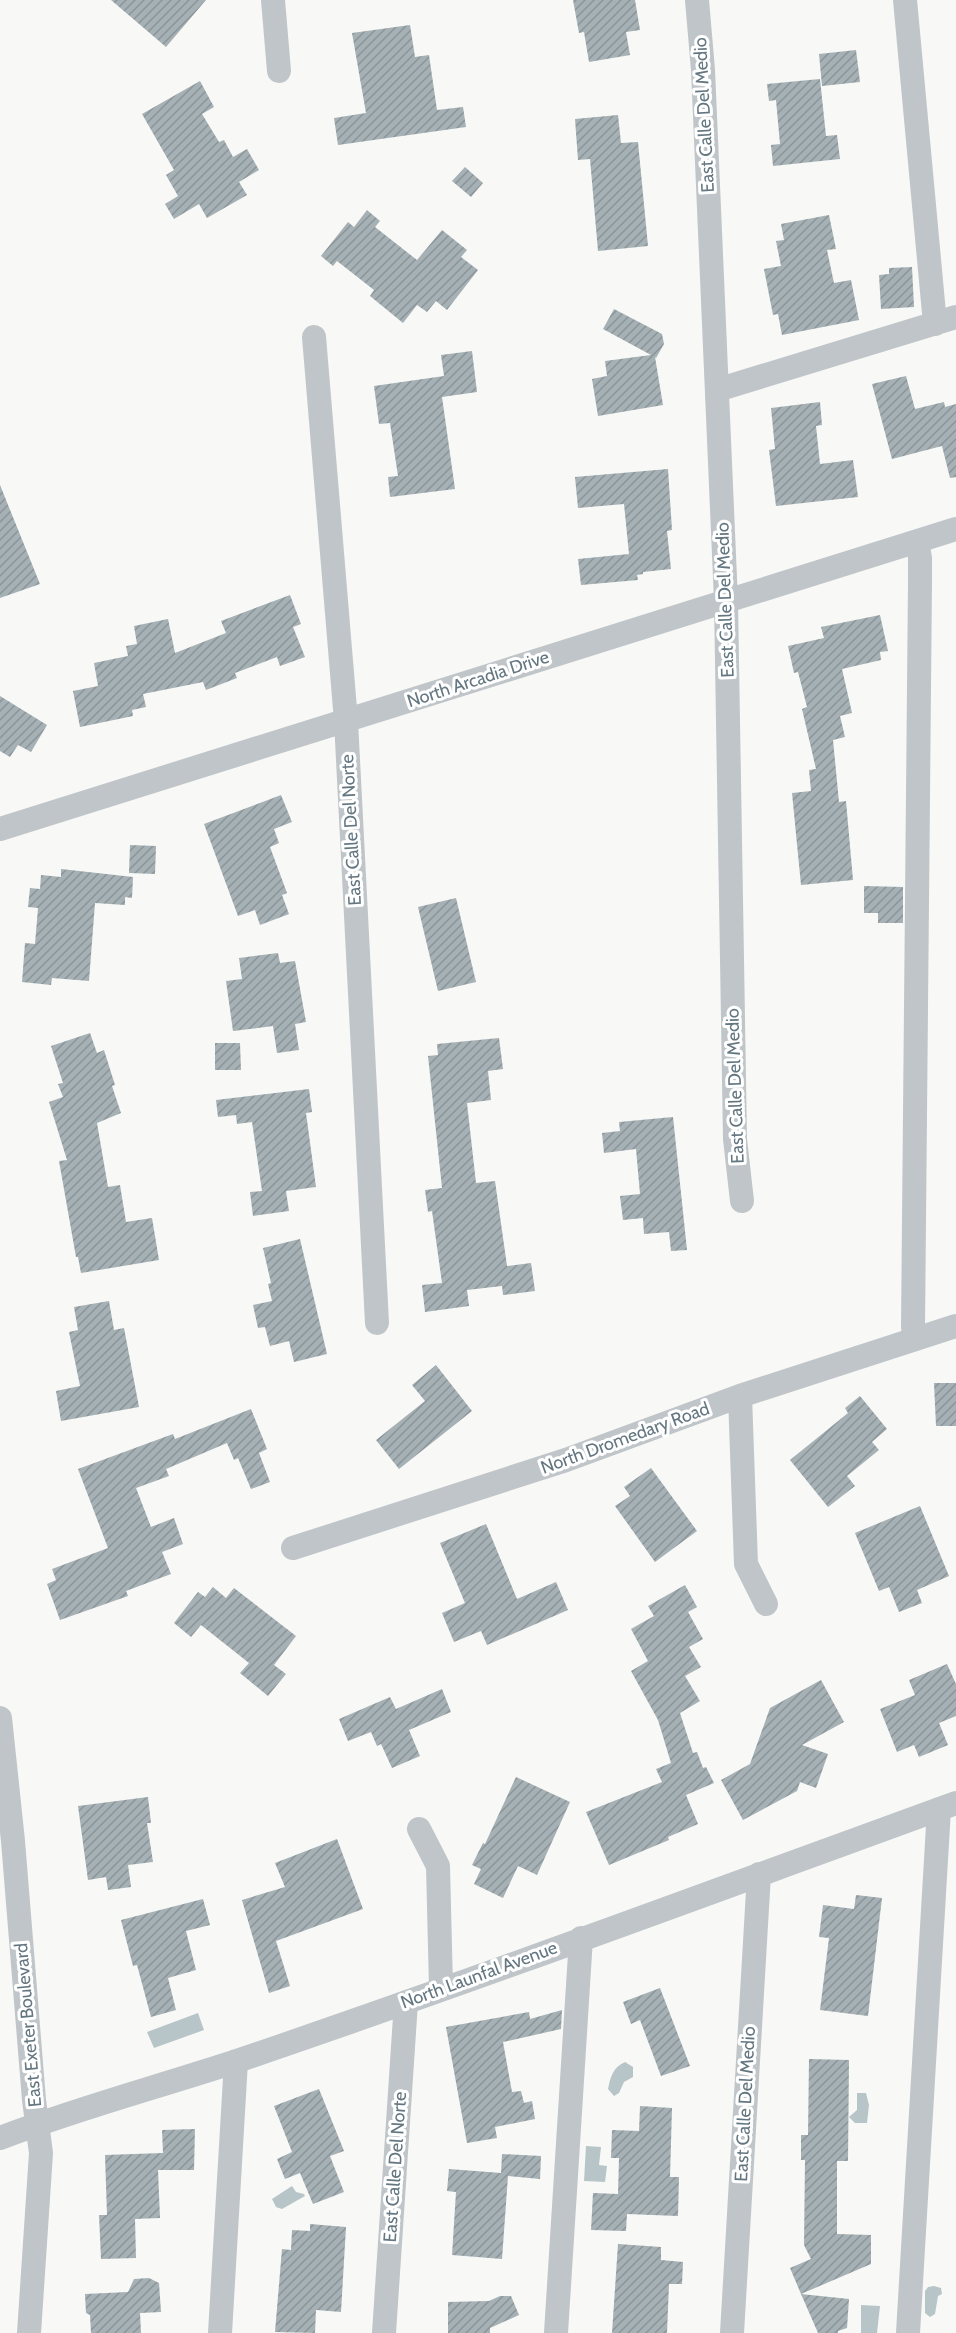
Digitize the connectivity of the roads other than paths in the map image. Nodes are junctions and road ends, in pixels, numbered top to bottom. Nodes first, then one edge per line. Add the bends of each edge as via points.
1 (273, 0) edge
2 (697, 0) edge
3 (905, 0) edge
4 (279, 71) dead end
5 (946, 320) edge
6 (314, 337) dead end
7 (717, 390) junction
8 (956, 528) edge
9 (917, 541) junction
10 (726, 601) junction
11 (346, 721) junction
12 (0, 829) edge
13 (742, 1201) dead end
14 (377, 1323) dead end
15 (956, 1326) edge
16 (915, 1339) junction
17 (740, 1396) junction
18 (293, 1548) dead end
19 (766, 1604) dead end
20 (0, 1718) edge
21 (2, 1759) edge
22 (948, 1806) edge
23 (419, 1830) dead end
24 (759, 1874) junction
25 (581, 1938) junction
26 (441, 1988) junction
27 (406, 2002) junction
28 (236, 2061) junction
29 (37, 2124) junction
30 (0, 2138) edge
31 (29, 2333) edge
32 (220, 2333) edge
33 (384, 2333) edge
34 (556, 2333) edge
35 (732, 2333) edge
36 (908, 2333) edge

1 - 4 street
2 - 7 street, East Calle Del Medio via 704,70
3 - 5 street
5 - 7 street
6 - 11 street, East Calle Del Norte
7 - 10 street, East Calle Del Medio
8 - 9 street, North Arcadia Drive
9 - 10 street, North Arcadia Drive
9 - 16 street via 920,582
10 - 11 street, North Arcadia Drive
10 - 13 street, East Calle Del Medio via 735,1139
11 - 12 street, North Arcadia Drive
11 - 14 street, East Calle Del Norte
15 - 16 street, North Dromedary Road
16 - 17 street, North Dromedary Road
17 - 18 street, North Dromedary Road via 566,1460
17 - 19 street via 746,1564
20 - 21 street, East Exeter Boulevard
21 - 29 street, East Exeter Boulevard
22 - 24 street, North Launfal Avenue
22 - 36 street
23 - 26 street via 438,1866
24 - 25 street, North Launfal Avenue
24 - 35 street, East Calle Del Medio
25 - 26 street, North Launfal Avenue
25 - 34 street
26 - 27 street, North Launfal Avenue
27 - 28 street, North Launfal Avenue
27 - 33 street, East Calle Del Norte
28 - 29 street, North Launfal Avenue
28 - 32 street
29 - 30 street, North Launfal Avenue
29 - 31 street, East Exeter Boulevard via 41,2153

